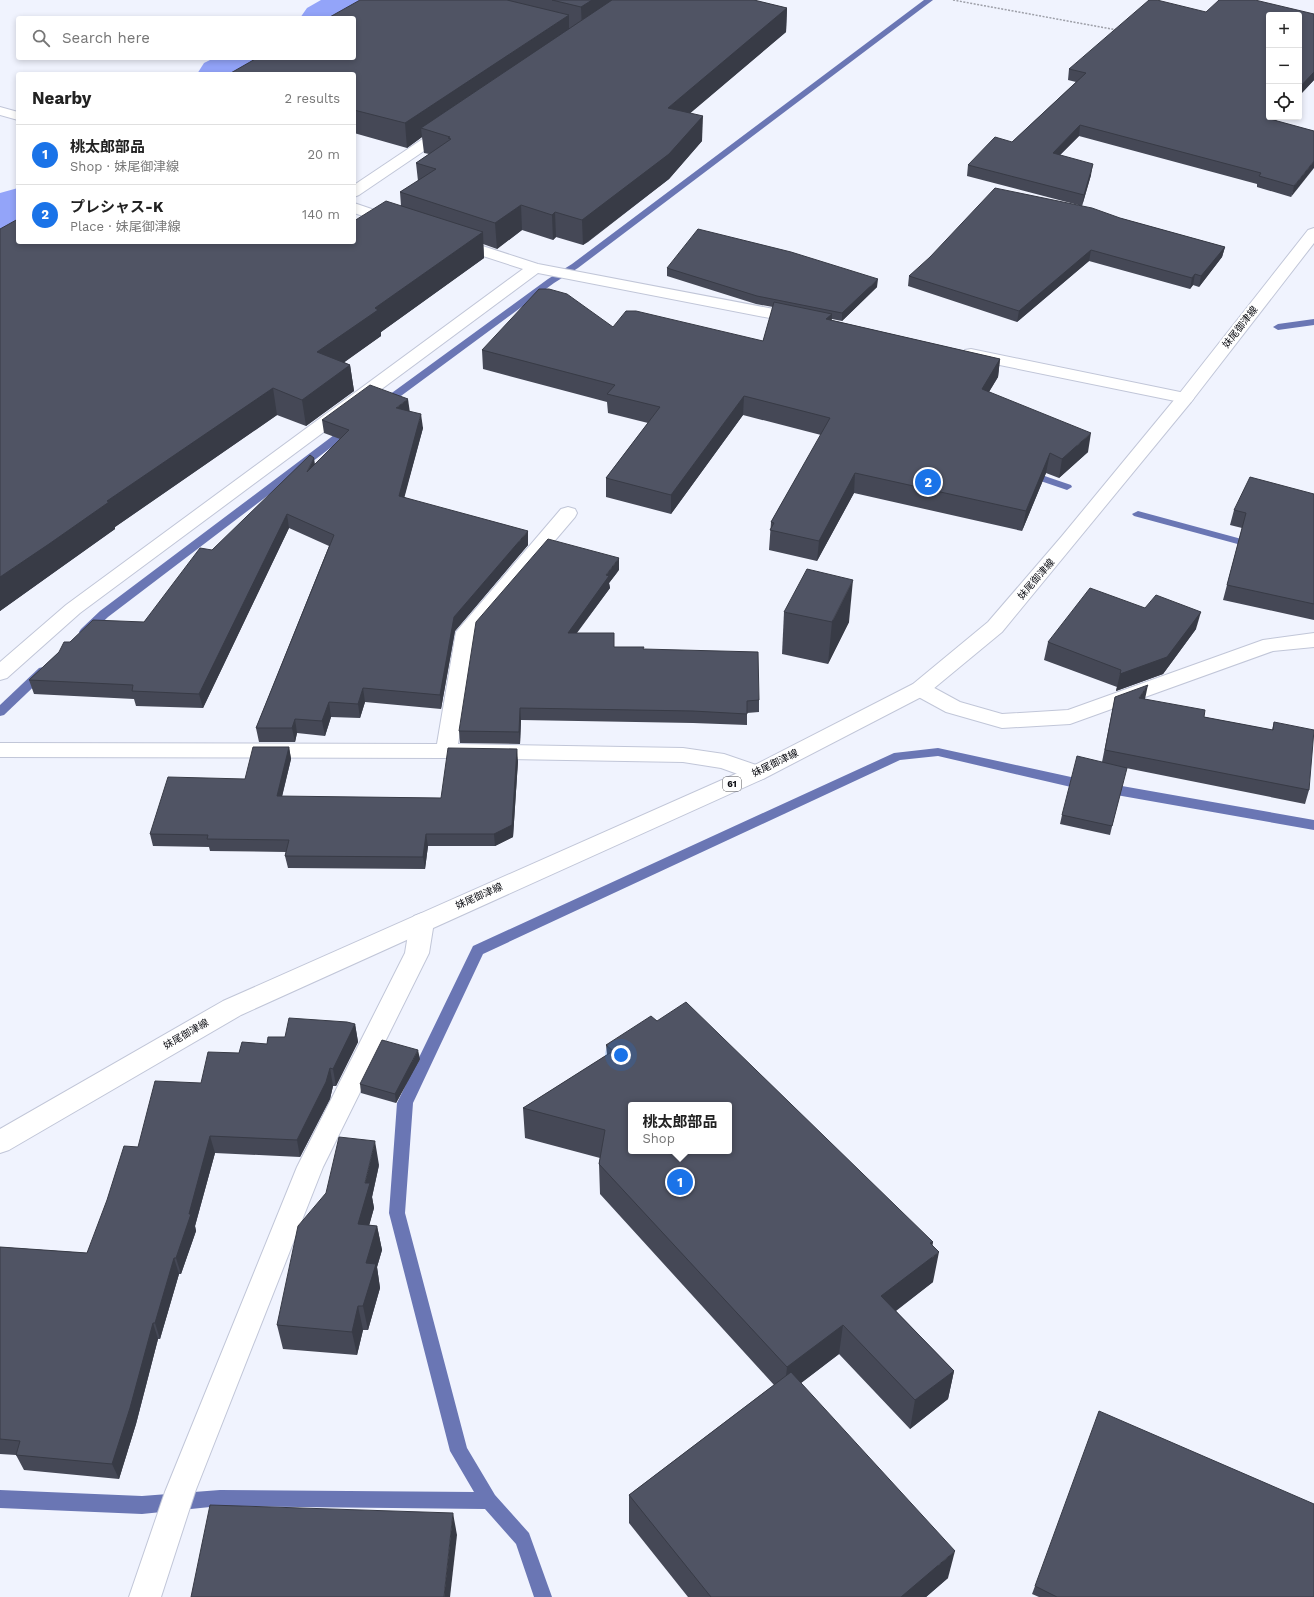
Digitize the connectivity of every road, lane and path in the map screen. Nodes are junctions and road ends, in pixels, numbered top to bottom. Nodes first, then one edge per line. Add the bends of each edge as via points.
1 (953, 0) edge
2 (1120, 31) edge
3 (0, 112) edge
4 (16, 116) edge
5 (459, 121) edge
6 (356, 191) edge
7 (356, 209) edge
8 (407, 226) edge
9 (1314, 233) edge
10 (437, 236) edge
11 (535, 268) junction
12 (819, 323) edge
13 (959, 352) edge
14 (1185, 398) junction
15 (568, 513) dead end
16 (1314, 640) edge
17 (0, 673) edge
18 (920, 689) junction
19 (0, 750) edge
20 (446, 751) junction
21 (757, 773) junction
22 (422, 922) junction
23 (0, 1142) edge
24 (145, 1597) edge

1 - 2 path
3 - 4 street
5 - 6 street
7 - 8 street
9 - 14 street, 妹尾御津線 / 61
10 - 11 street
11 - 12 street
11 - 17 street via 73,609
13 - 14 street
14 - 18 street, 妹尾御津線 / 61 via 995,627
15 - 20 street via 466,632
16 - 18 street via 1270,645 1070,717 1002,721 953,707
18 - 21 street, 妹尾御津線 / 61
19 - 20 street
20 - 21 street via 683,755 724,761
21 - 22 street, 妹尾御津線 / 61
22 - 23 street, 妹尾御津線 / 61 via 232,1008
22 - 24 street via 417,952 310,1167 176,1505

